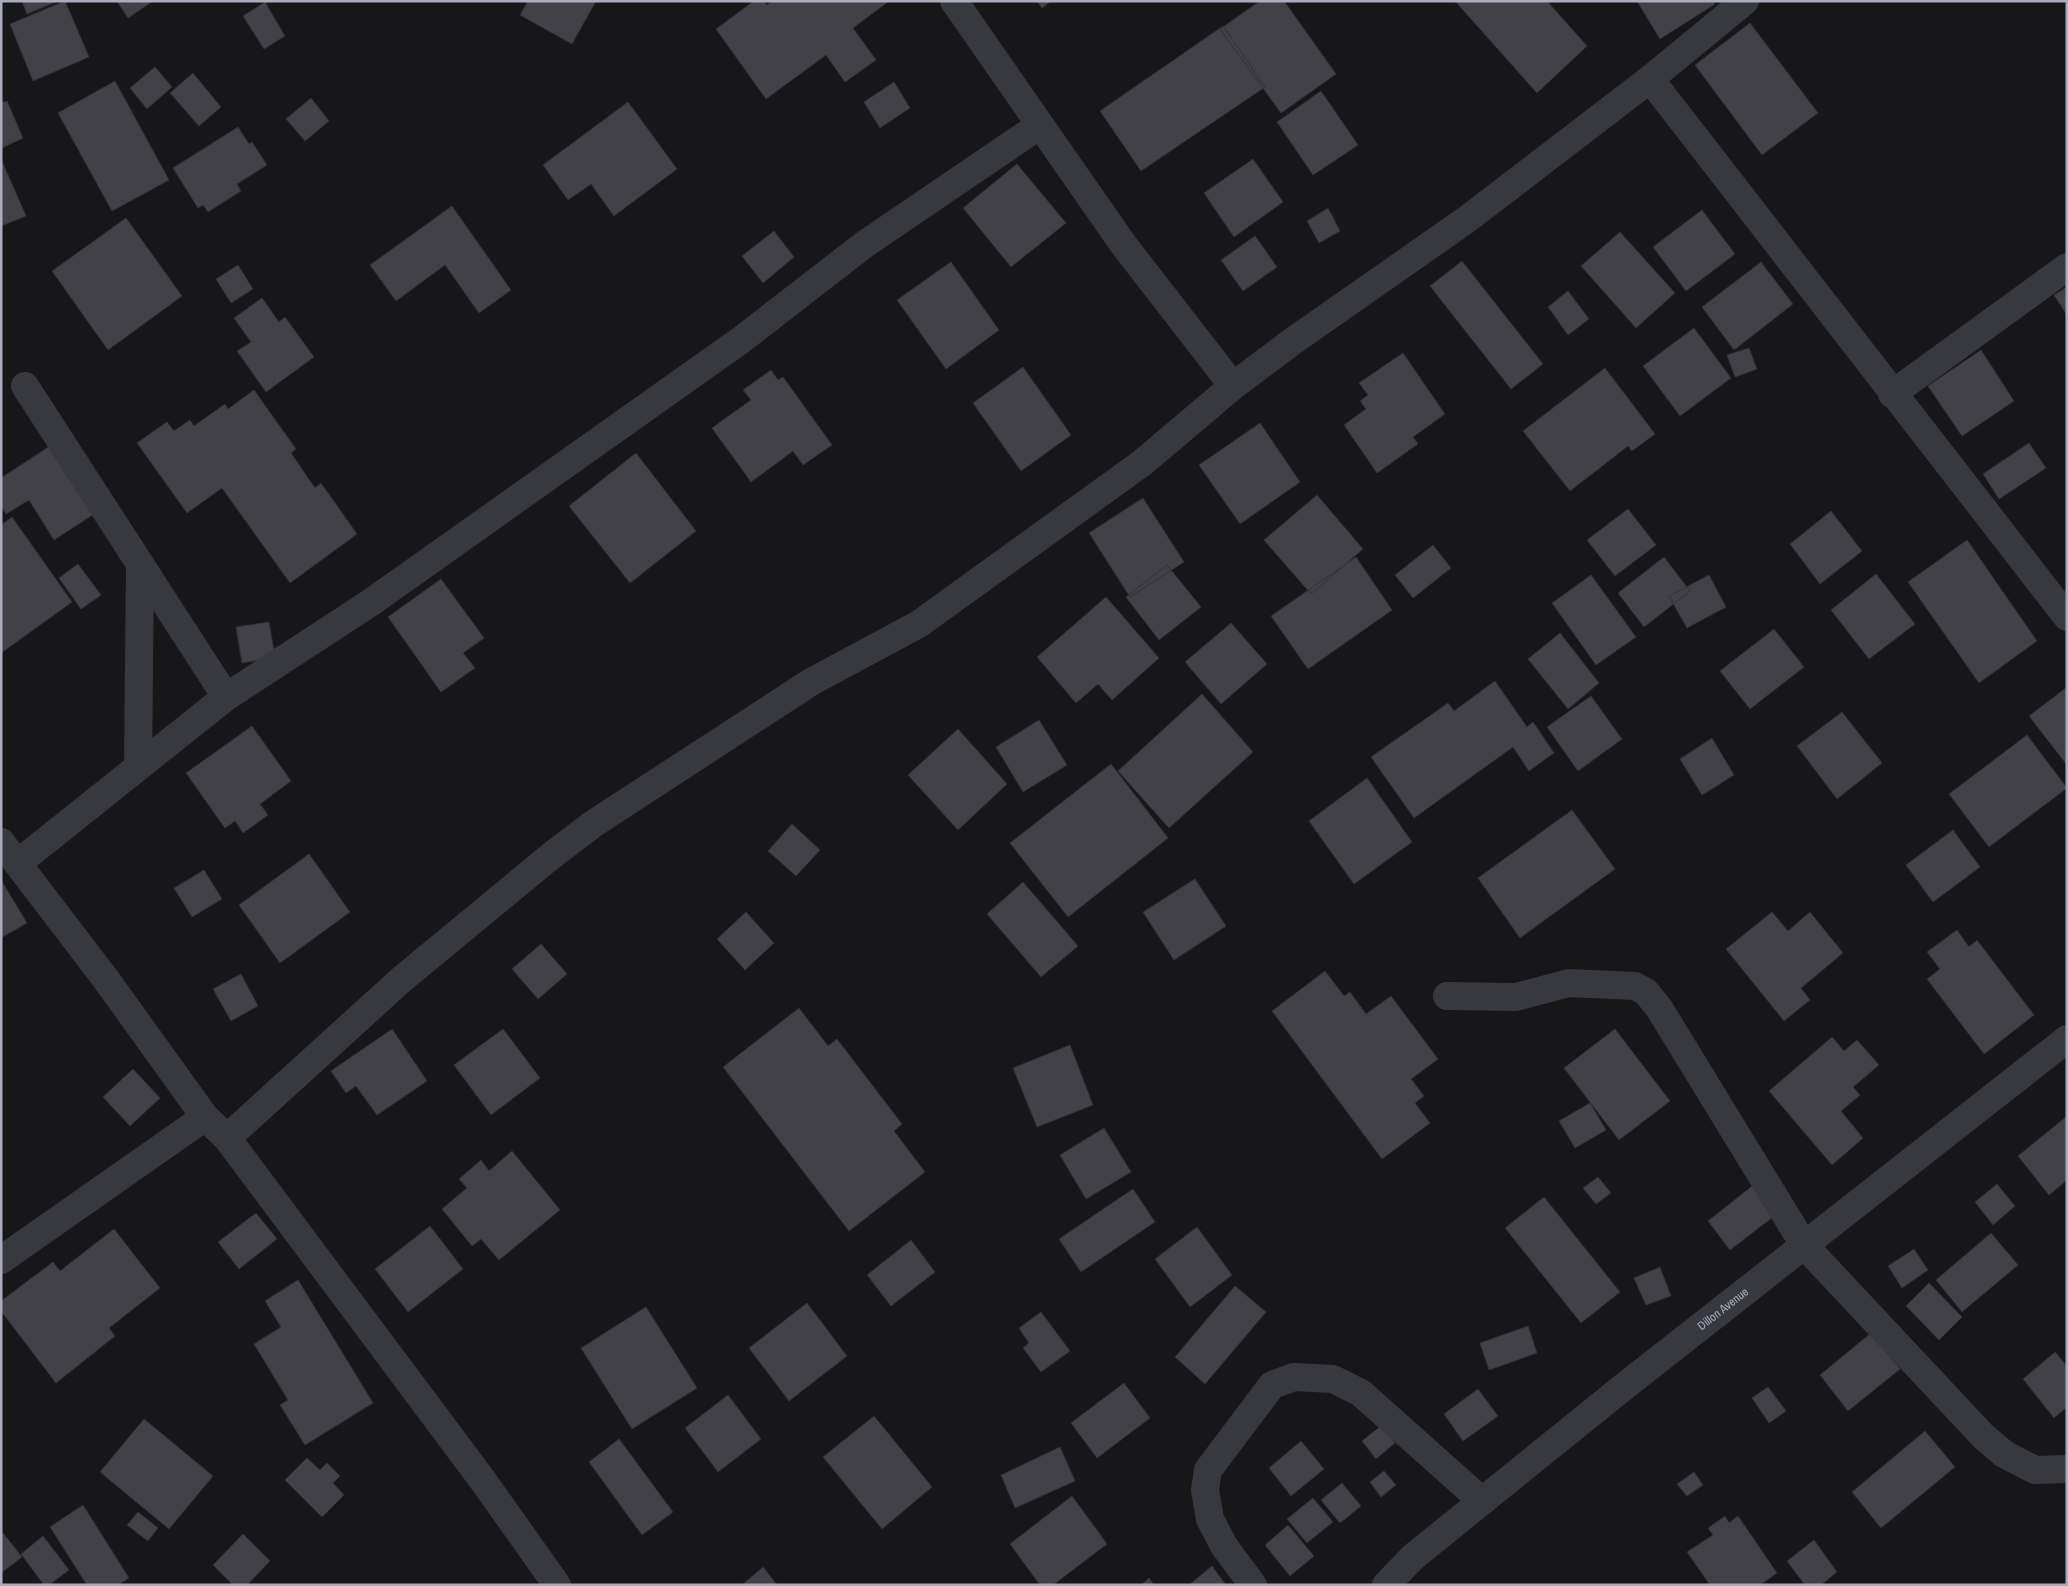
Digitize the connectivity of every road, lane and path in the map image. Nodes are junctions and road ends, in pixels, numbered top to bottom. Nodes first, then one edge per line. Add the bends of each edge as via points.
1 (954, 1) edge
2 (1745, 1) edge
3 (1650, 79) junction
4 (1040, 125) junction
5 (2067, 267) edge
6 (25, 386) dead end
7 (1234, 386) junction
8 (1892, 394) junction
9 (140, 564) junction
10 (2067, 617) edge
11 (226, 697) junction
12 (138, 767) junction
13 (1, 842) edge
14 (18, 863) junction
15 (1447, 996) dead end
16 (2067, 1038) edge
17 (205, 1117) junction
18 (227, 1138) junction
19 (1804, 1245) junction
20 (1, 1260) edge
21 (2067, 1469) edge
22 (1482, 1501) junction
23 (557, 1585) edge
24 (1253, 1585) edge
25 (1386, 1585) edge

1 - 4 street
2 - 3 street
3 - 7 street via 1466,220
3 - 8 street
4 - 7 street via 1123,244
4 - 11 street via 864,244 741,340 370,603
5 - 8 street
6 - 9 street
7 - 18 street via 1142,463 919,624 811,682 593,824 402,978
8 - 10 street
9 - 11 street
9 - 12 street
11 - 12 street
12 - 14 street
13 - 14 street
14 - 17 street
15 - 19 street via 1516,998 1569,983 1636,986 1646,992 1659,1008
16 - 19 street, Dillon Avenue
17 - 18 street
17 - 20 street
18 - 23 street
19 - 21 street via 1983,1436 2004,1454 2035,1470
19 - 22 street, Dillon Avenue
22 - 24 street via 1361,1393 1333,1379 1294,1377 1272,1385 1208,1470 1205,1490 1210,1519 1224,1546
22 - 25 street, Dillon Avenue via 1413,1557

